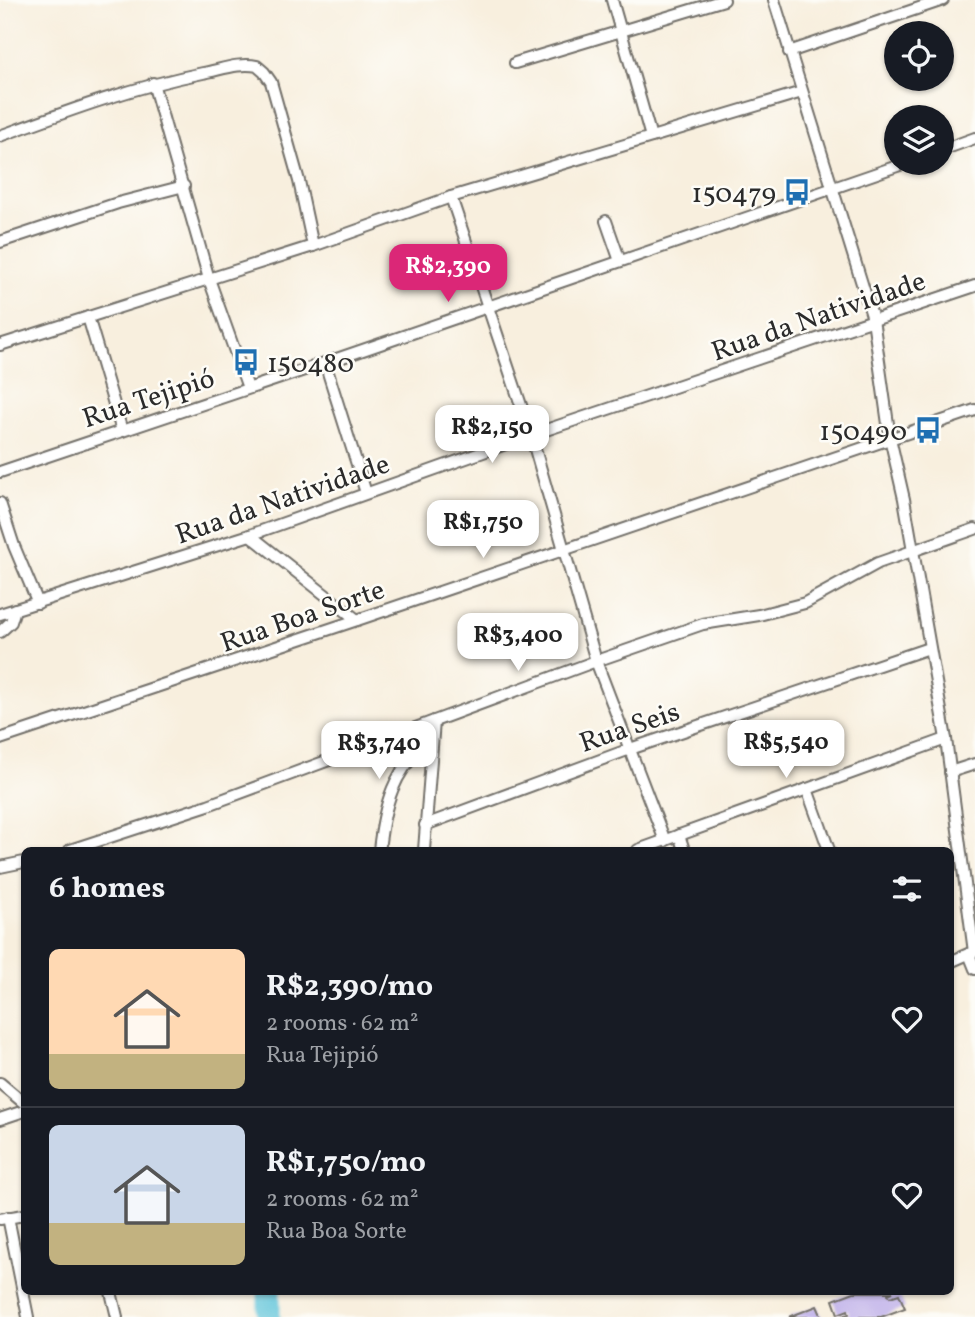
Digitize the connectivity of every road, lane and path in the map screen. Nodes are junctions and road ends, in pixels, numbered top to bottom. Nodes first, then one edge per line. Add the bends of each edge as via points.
1 (612, 0) edge
2 (724, 0) edge
3 (774, 0) edge
4 (943, 0) edge
5 (621, 32) junction
6 (789, 52) junction
7 (515, 63) dead end
8 (153, 83) junction
9 (802, 92) junction
10 (0, 136) edge
11 (650, 137) junction
12 (975, 138) edge
13 (954, 146) edge
14 (884, 171) edge
15 (184, 186) junction
16 (833, 188) junction
17 (451, 197) junction
18 (606, 222) dead end
19 (0, 242) edge
20 (313, 246) junction
21 (620, 261) junction
22 (209, 279) junction
23 (975, 286) edge
24 (487, 307) junction
25 (88, 317) junction
26 (873, 319) junction
27 (0, 345) edge
28 (325, 363) junction
29 (248, 388) junction
30 (975, 410) edge
31 (122, 430) junction
32 (531, 435) junction
33 (890, 438) junction
34 (0, 472) edge
35 (366, 493) junction
36 (0, 503) edge
37 (975, 529) edge
38 (250, 535) junction
39 (564, 550) junction
40 (911, 550) junction
41 (37, 603) junction
42 (15, 609) junction
43 (0, 614) edge
44 (357, 620) junction
45 (0, 632) edge
46 (929, 648) junction
47 (596, 661) junction
48 (434, 721) junction
49 (0, 739) edge
50 (946, 739) junction
51 (431, 740) junction
52 (630, 749) junction
53 (975, 764) edge
54 (950, 772) junction
55 (807, 789) junction
56 (425, 825) junction
57 (679, 835) junction
58 (664, 841) junction
59 (79, 847) edge
60 (379, 847) edge
61 (424, 847) edge
62 (647, 847) edge
63 (683, 847) edge
64 (828, 847) edge
65 (21, 863) edge
66 (0, 867) edge
67 (973, 952) edge
68 (954, 960) edge
69 (975, 969) edge
70 (0, 1083) edge
71 (21, 1100) edge
72 (21, 1112) edge
73 (0, 1119) edge
74 (4, 1218) edge
75 (21, 1285) edge
76 (23, 1295) edge
77 (112, 1295) edge
78 (29, 1317) edge
79 (117, 1317) edge

1 - 5 street
2 - 5 street
3 - 6 street
4 - 6 street
5 - 7 street
5 - 11 street
6 - 9 street
8 - 10 street
8 - 15 street
8 - 20 street via 257,66 271,82
9 - 11 street
9 - 16 street
11 - 17 street
12 - 13 street
14 - 16 street, Rua Tejipió
15 - 19 street
15 - 22 street
16 - 21 street, Rua Tejipió
16 - 26 street
17 - 20 street
17 - 24 street
18 - 21 street
20 - 22 street
21 - 24 street, Rua Tejipió
22 - 25 street
22 - 29 street
23 - 26 street, Rua da Natividade
24 - 28 street, Rua Tejipió
24 - 32 street
25 - 27 street
25 - 31 street
26 - 32 street, Rua da Natividade
26 - 33 street
28 - 29 street, Rua Tejipió
28 - 35 street
29 - 31 street, Rua Tejipió
30 - 33 street, Rua Boa Sorte
31 - 34 street, Rua Tejipió
32 - 35 street, Rua da Natividade
32 - 39 street
33 - 39 street, Rua Boa Sorte
33 - 40 street
35 - 38 street, Rua da Natividade
36 - 41 street
37 - 40 street
38 - 41 street, Rua da Natividade
38 - 44 street
39 - 44 street, Rua Boa Sorte
39 - 47 street
40 - 46 street
40 - 47 street via 804,603 703,624
41 - 42 street, Rua da Natividade
42 - 43 street, Rua da Natividade
42 - 45 street via 11,622
44 - 49 street, Rua Boa Sorte
46 - 50 street
46 - 52 street, Rua Seis
47 - 48 street
47 - 52 street
48 - 51 street
48 - 59 street via 208,805
50 - 54 street
50 - 55 street
51 - 56 street
51 - 60 street via 411,755 389,797
52 - 56 street, Rua Seis
52 - 58 street
53 - 54 street
54 - 67 street
55 - 57 street
55 - 64 street
56 - 61 street
57 - 58 street
57 - 63 street
58 - 62 street
65 - 66 street
67 - 68 street
67 - 69 street
70 - 71 street
72 - 73 street
74 - 75 street
76 - 78 street
77 - 79 street

